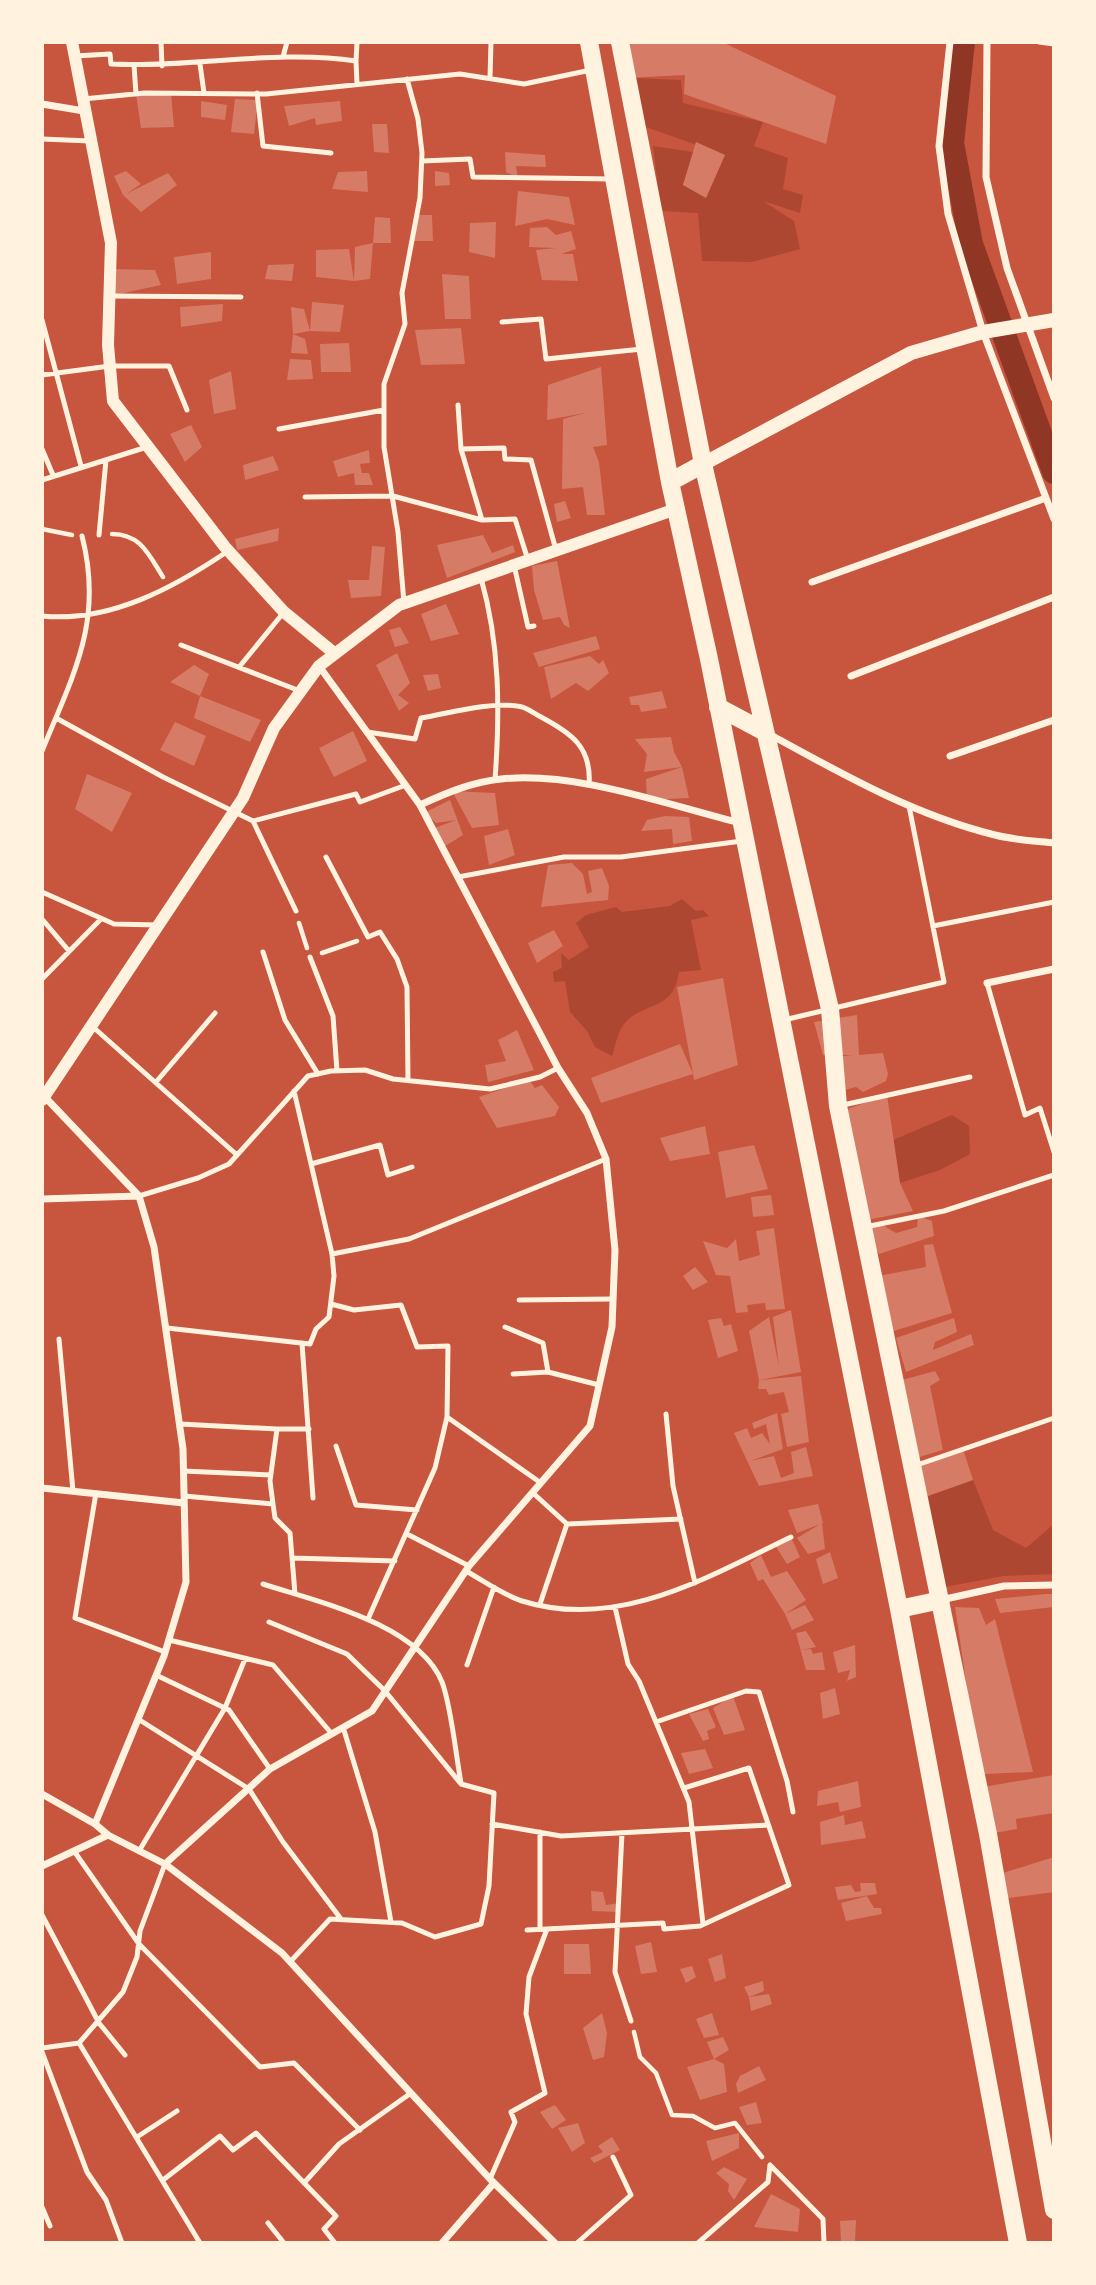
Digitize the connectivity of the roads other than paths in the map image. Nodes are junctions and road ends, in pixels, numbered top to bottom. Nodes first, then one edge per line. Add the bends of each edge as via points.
1 (72, 42) edge
2 (161, 42) edge
3 (287, 42) edge
4 (357, 42) edge
5 (491, 42) edge
6 (589, 42) edge
7 (620, 42) edge
8 (950, 42) edge
9 (987, 42) edge
10 (1039, 42) edge
11 (1054, 44) edge
12 (75, 56) junction
13 (283, 57) junction
14 (356, 61) junction
15 (200, 64) junction
16 (134, 65) junction
17 (162, 66) junction
18 (594, 69) junction
19 (490, 78) junction
20 (407, 79) junction
21 (357, 84) junction
22 (204, 93) junction
23 (257, 93) junction
24 (136, 94) junction
25 (42, 104) edge
26 (83, 105) junction
27 (42, 139) edge
28 (90, 141) junction
29 (331, 153) dead end
30 (422, 160) junction
31 (614, 179) junction
32 (110, 296) junction
33 (241, 297) dead end
34 (42, 320) edge
35 (1054, 320) edge
36 (502, 323) dead end
37 (1027, 323) junction
38 (983, 332) junction
39 (645, 349) junction
40 (110, 366) junction
41 (57, 373) junction
42 (42, 375) edge
43 (1054, 398) edge
44 (458, 405) dead end
45 (384, 410) junction
46 (187, 411) dead end
47 (279, 429) dead end
48 (147, 447) junction
49 (42, 449) edge
50 (461, 449) junction
51 (106, 460) junction
52 (703, 464) junction
53 (81, 466) junction
54 (53, 475) junction
55 (42, 480) edge
56 (670, 482) junction
57 (393, 496) junction
58 (305, 497) dead end
59 (1046, 498) junction
60 (676, 509) junction
61 (1054, 519) edge
62 (482, 520) junction
63 (99, 535) road end
64 (82, 536) road end
65 (556, 550) junction
66 (228, 551) junction
67 (528, 560) junction
68 (514, 565) junction
69 (481, 576) junction
70 (812, 582) dead end
71 (1054, 597) edge
72 (404, 603) junction
73 (284, 612) junction
74 (88, 613) junction
75 (42, 615) edge
76 (534, 626) dead end
77 (181, 645) dead end
78 (334, 653) junction
79 (240, 666) junction
80 (319, 666) junction
81 (851, 676) dead end
82 (300, 691) junction
83 (500, 706) junction
84 (718, 707) junction
85 (56, 719) junction
86 (1054, 720) edge
87 (42, 728) edge
88 (50, 732) junction
89 (367, 732) junction
90 (765, 732) junction
91 (42, 751) edge
92 (950, 756) dead end
93 (495, 780) junction
94 (406, 785) junction
95 (589, 785) junction
96 (420, 805) junction
97 (909, 806) junction
98 (233, 813) junction
99 (253, 821) junction
100 (743, 832) junction
101 (1054, 844) edge
102 (326, 857) dead end
103 (458, 877) junction
104 (42, 892) edge
105 (1054, 902) edge
106 (296, 911) road end
107 (42, 919) edge
108 (102, 919) junction
109 (158, 925) junction
110 (933, 926) junction
111 (69, 951) junction
112 (263, 953) dead end
113 (310, 957) road end
114 (1054, 969) edge
115 (42, 979) edge
116 (987, 983) joint
117 (830, 1009) junction
118 (215, 1013) dead end
119 (781, 1021) junction
120 (92, 1026) junction
121 (558, 1068) junction
122 (337, 1071) junction
123 (318, 1074) junction
124 (970, 1077) dead end
125 (408, 1080) junction
126 (156, 1082) junction
127 (294, 1091) junction
128 (43, 1098) edge
129 (838, 1106) junction
130 (1054, 1152) edge
131 (237, 1155) junction
132 (607, 1158) junction
133 (311, 1164) junction
134 (412, 1167) dead end
135 (1054, 1175) edge
136 (139, 1196) junction
137 (42, 1199) edge
138 (863, 1227) junction
139 (332, 1254) junction
140 (613, 1299) junction
141 (519, 1300) dead end
142 (331, 1304) junction
143 (505, 1327) dead end
144 (167, 1328) junction
145 (59, 1339) dead end
146 (302, 1343) junction
147 (548, 1372) junction
148 (513, 1374) dead end
149 (599, 1385) junction
150 (666, 1415) dead end
151 (447, 1417) junction
152 (1054, 1418) edge
153 (180, 1424) junction
154 (276, 1429) junction
155 (309, 1429) junction
156 (337, 1446) dead end
157 (911, 1467) junction
158 (183, 1471) junction
159 (271, 1475) junction
160 (541, 1483) junction
161 (42, 1488) edge
162 (73, 1491) junction
163 (96, 1493) junction
164 (533, 1493) junction
165 (313, 1498) dead end
166 (184, 1500) junction
167 (273, 1504) junction
168 (417, 1510) junction
169 (681, 1519) junction
170 (567, 1524) junction
171 (407, 1534) junction
172 (791, 1537) dead end
173 (292, 1558) junction
174 (395, 1561) junction
175 (467, 1569) junction
176 (695, 1583) junction
177 (263, 1584) dead end
178 (1054, 1585) edge
179 (494, 1587) junction
180 (295, 1594) junction
181 (942, 1600) junction
182 (540, 1604) junction
183 (615, 1608) junction
184 (899, 1609) junction
185 (368, 1619) junction
186 (269, 1622) dead end
187 (169, 1640) junction
188 (415, 1646) junction
189 (165, 1651) junction
190 (246, 1659) junction
191 (467, 1665) dead end
192 (156, 1675) junction
193 (385, 1691) junction
194 (225, 1708) junction
195 (138, 1719) junction
196 (656, 1722) junction
197 (343, 1727) junction
198 (332, 1734) junction
199 (195, 1755) junction
200 (270, 1769) junction
201 (461, 1784) junction
202 (249, 1788) junction
203 (684, 1788) junction
204 (42, 1794) edge
205 (793, 1812) dead end
206 (95, 1824) junction
207 (492, 1824) junction
208 (768, 1825) junction
209 (693, 1829) junction
210 (540, 1832) junction
211 (622, 1833) junction
212 (108, 1835) junction
213 (74, 1851) junction
214 (139, 1851) junction
215 (166, 1864) junction
216 (42, 1866) edge
217 (42, 1915) edge
218 (341, 1920) junction
219 (391, 1922) junction
220 (703, 1924) junction
221 (619, 1925) junction
222 (544, 1929) junction
223 (527, 1930) dead end
224 (139, 1944) junction
225 (290, 1962) junction
226 (631, 2021) road end
227 (99, 2023) junction
228 (79, 2043) junction
229 (42, 2050) edge
230 (125, 2055) dead end
231 (411, 2093) junction
232 (177, 2111) dead end
233 (360, 2130) junction
234 (137, 2137) junction
235 (613, 2157) dead end
236 (163, 2180) junction
237 (492, 2181) junction
238 (304, 2183) junction
239 (42, 2207) edge
240 (1054, 2210) edge
241 (268, 2223) dead end
242 (50, 2226) dead end
243 (122, 2243) edge
244 (200, 2243) edge
245 (284, 2243) edge
246 (335, 2243) edge
247 (442, 2243) edge
248 (555, 2243) edge
249 (577, 2243) edge
250 (698, 2243) edge
251 (824, 2243) edge
252 (1018, 2243) edge

1 - 12 street
2 - 17 lane
3 - 13 lane
4 - 14 lane
5 - 19 lane
6 - 18 main road
7 - 52 main road
8 - 38 street via 939,146 948,214
9 - 37 street via 986,177 1007,268
10 - 11 lane
12 - 16 lane via 110,54 111,64
12 - 26 street
13 - 14 lane
13 - 15 lane
14 - 21 lane
15 - 17 lane
15 - 22 lane
16 - 17 lane
16 - 24 lane
18 - 19 lane via 524,84
18 - 31 main road
19 - 20 lane via 460,74
20 - 21 lane
20 - 30 lane via 418,119
21 - 23 lane
22 - 23 lane
22 - 24 lane
23 - 29 lane via 263,146
24 - 26 lane
25 - 26 street
26 - 28 street
27 - 28 lane
28 - 32 street via 111,243
30 - 31 lane via 470,159 473,177
30 - 45 lane via 415,234 402,293 405,324 384,383
31 - 39 main road
32 - 33 lane
32 - 40 street
34 - 41 lane
35 - 37 main road
36 - 39 lane via 541,319 546,359
37 - 38 main road
37 - 43 street
38 - 52 main road via 911,353
38 - 59 street
39 - 56 main road
40 - 41 lane
40 - 46 lane via 169,366
40 - 48 street via 113,401
41 - 42 lane
41 - 53 lane
44 - 50 lane
45 - 47 lane
45 - 57 lane via 384,447
48 - 51 lane
48 - 66 street
49 - 54 lane
50 - 62 lane
50 - 65 lane via 504,448 505,459 531,460
51 - 53 lane
51 - 63 lane
52 - 56 main road
52 - 90 main road
53 - 54 lane
54 - 55 lane
56 - 60 main road
57 - 58 lane
57 - 62 lane
57 - 72 lane
59 - 61 street
59 - 70 street
60 - 65 street
60 - 84 main road
62 - 67 lane via 515,519
64 - 74 lane via 90,568
65 - 67 street
66 - 73 street
66 - 74 lane via 169,587 128,604
67 - 68 street
68 - 69 street
68 - 76 lane via 528,627
69 - 72 street
69 - 83 lane via 493,620
71 - 81 street
72 - 78 street
73 - 78 street
73 - 79 lane
74 - 75 lane
74 - 85 lane via 74,681
77 - 79 lane
78 - 80 street
79 - 82 lane
80 - 82 street
80 - 89 street
82 - 98 street via 274,728
83 - 89 lane via 421,718 415,739
83 - 93 lane
83 - 95 lane via 520,706 569,731 587,762
84 - 90 main road
84 - 100 main road
85 - 88 lane
85 - 98 lane
86 - 92 street
87 - 88 lane
88 - 91 lane
89 - 94 street
90 - 97 street
90 - 117 main road
93 - 95 street via 534,777
93 - 96 street via 460,787
94 - 96 street
94 - 99 lane via 359,802 356,794
95 - 100 street
96 - 103 street
97 - 101 street via 997,836
97 - 110 lane
98 - 99 lane
98 - 109 street
99 - 106 lane
100 - 103 lane via 621,857 564,857
100 - 119 main road
102 - 125 lane via 368,937 380,932 404,974
103 - 121 street
104 - 108 lane
105 - 110 lane
107 - 111 lane
108 - 109 lane via 114,924
108 - 111 lane
109 - 120 street
110 - 117 lane via 944,982
111 - 115 lane
112 - 123 lane via 285,1020
113 - 122 lane via 333,1016
114 - 116 street
116 - 130 lane via 1025,1115 1040,1108
117 - 119 lane
117 - 129 main road
118 - 126 lane
119 - 184 main road
120 - 126 lane
120 - 128 street
121 - 125 lane via 490,1089
121 - 132 street via 587,1113
122 - 123 lane
122 - 125 lane via 365,1070
123 - 127 lane via 308,1076
124 - 129 lane
126 - 131 lane
127 - 131 lane
127 - 133 lane
128 - 136 street
129 - 138 main road
131 - 136 lane via 229,1164 198,1178
132 - 139 lane via 409,1239
132 - 140 street via 615,1250
133 - 134 lane via 380,1145 388,1175
133 - 139 lane
135 - 138 lane via 943,1211
136 - 137 street
136 - 144 street via 154,1247
138 - 157 main road
139 - 142 lane
140 - 141 lane
140 - 149 street
142 - 146 lane via 329,1317 316,1329 310,1344
142 - 151 lane via 354,1310 401,1305 417,1347 448,1346
143 - 147 lane via 543,1343
144 - 146 lane
144 - 153 street
145 - 162 lane
146 - 155 lane
147 - 148 lane
147 - 149 lane
149 - 160 street via 590,1426
150 - 169 lane
151 - 160 lane
151 - 168 lane via 435,1468
152 - 157 lane
153 - 154 lane
153 - 158 street
154 - 155 lane
154 - 159 lane
155 - 165 lane
156 - 168 lane via 356,1505
157 - 181 main road
158 - 159 lane
158 - 166 street
159 - 167 lane
160 - 164 street
161 - 162 street
162 - 163 street
163 - 166 street
163 - 189 lane via 75,1618
164 - 170 lane
164 - 175 street
166 - 167 lane
166 - 187 street via 186,1582
167 - 173 lane via 275,1518 290,1533
168 - 171 lane
169 - 170 lane
169 - 176 lane
170 - 182 lane
171 - 174 lane
171 - 175 lane
172 - 176 lane
173 - 174 lane
173 - 180 lane
174 - 185 lane
175 - 179 lane
175 - 188 street
176 - 183 lane
177 - 180 lane
178 - 181 street via 1004,1586
179 - 182 lane
179 - 191 lane
180 - 185 lane
181 - 184 main road
181 - 240 main road
182 - 183 lane via 580,1610
183 - 196 lane via 628,1664
184 - 252 main road
185 - 188 lane
186 - 193 lane via 347,1654
187 - 189 street
187 - 190 lane
188 - 193 street
188 - 201 lane via 442,1682
189 - 192 street
190 - 194 lane
190 - 198 lane via 273,1665
192 - 194 lane
192 - 195 street
193 - 197 street via 372,1711
193 - 201 lane
194 - 199 lane
194 - 200 lane
195 - 199 lane
195 - 206 street
196 - 203 lane
196 - 205 lane via 746,1691 759,1692
197 - 198 street
197 - 219 lane via 375,1832
198 - 200 street
199 - 202 lane
199 - 214 lane
200 - 202 street
201 - 207 lane via 494,1793
202 - 215 street
202 - 218 lane
203 - 208 lane via 749,1768
203 - 209 lane
204 - 206 street
206 - 212 street
207 - 210 lane
207 - 219 lane via 489,1886 481,1924 435,1937
208 - 209 lane
208 - 220 lane via 789,1885
209 - 211 lane
209 - 220 lane
210 - 211 lane via 561,1836
210 - 222 lane
211 - 221 lane
212 - 213 street
212 - 214 street
213 - 216 street
213 - 224 lane
214 - 215 street
215 - 224 lane
215 - 225 street
217 - 227 lane
218 - 219 lane
218 - 225 lane via 330,1919
220 - 221 lane via 664,1929 663,1923
221 - 222 lane
221 - 226 lane via 615,1972
222 - 223 lane
222 - 237 lane via 529,1976 526,2014 545,2093 511,2112 515,2122
224 - 227 lane via 123,1992
224 - 233 lane via 260,2067 294,2063
225 - 231 street
227 - 228 lane
227 - 230 lane
228 - 229 lane
228 - 234 lane
229 - 243 lane via 87,2172 106,2200
231 - 233 lane
231 - 237 street
232 - 234 lane
233 - 238 lane via 339,2144
234 - 236 lane
235 - 249 lane via 631,2195
236 - 238 lane via 220,2136 233,2150 256,2133
236 - 244 lane
237 - 247 street
237 - 248 street
238 - 246 lane via 336,2216 324,2229
239 - 242 lane
241 - 245 lane
250 - 251 lane via 768,2182 770,2165 823,2219

